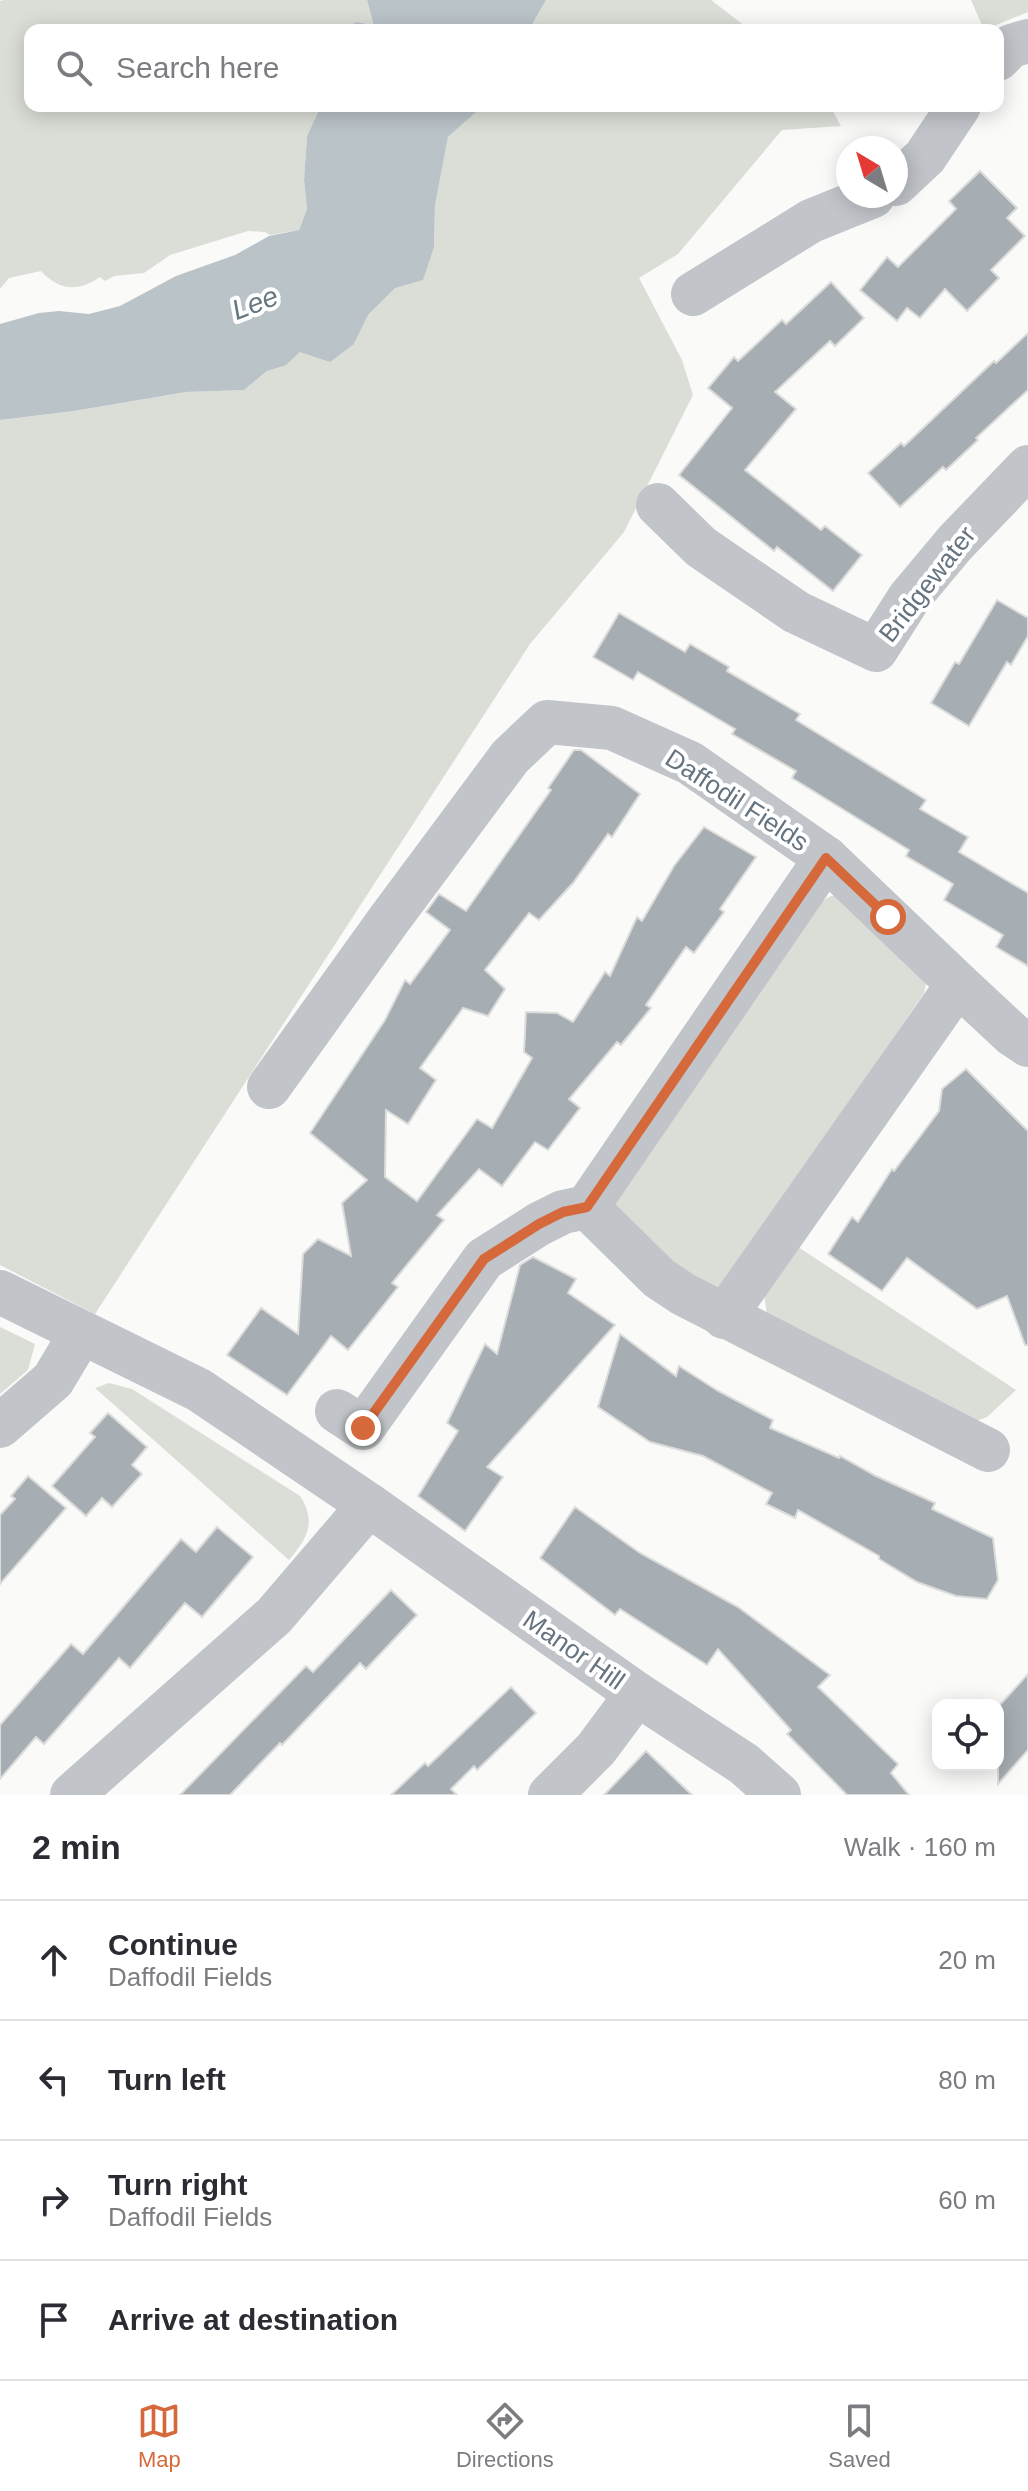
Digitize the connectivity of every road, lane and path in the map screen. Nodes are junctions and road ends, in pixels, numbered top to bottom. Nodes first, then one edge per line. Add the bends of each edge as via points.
1 (1028, 41) edge
2 (1004, 53) edge
3 (955, 112) edge
4 (908, 173) edge
5 (843, 208) edge
6 (693, 294) dead end
7 (1028, 467) edge
8 (658, 505) dead end
9 (826, 858) junction
10 (958, 984) junction
11 (1028, 1045) edge
12 (269, 1087) dead end
13 (587, 1207) junction
14 (0, 1292) edge
15 (724, 1317) junction
16 (81, 1333) junction
17 (337, 1411) dead end
18 (0, 1426) edge
19 (988, 1450) dead end
20 (369, 1505) junction
21 (637, 1694) junction
22 (72, 1795) edge
23 (550, 1795) edge
24 (779, 1795) edge

1 - 2 street
3 - 4 street
5 - 6 street via 811,221
7 - 8 street, Bridgewater via 909,598 876,650 796,612 701,547
9 - 10 street, Daffodil Fields
9 - 12 street, Daffodil Fields via 690,763 612,728 547,722 510,757
9 - 13 street
10 - 11 street, Daffodil Fields
10 - 15 street
13 - 15 street via 659,1278
13 - 17 street via 539,1224 484,1259 363,1428
14 - 16 street, Manor Hill
15 - 19 street
16 - 18 street via 53,1380
16 - 20 street, Manor Hill via 199,1390
20 - 21 street, Manor Hill
20 - 22 street via 274,1616
21 - 23 street via 596,1749
21 - 24 street, Manor Hill via 744,1764

